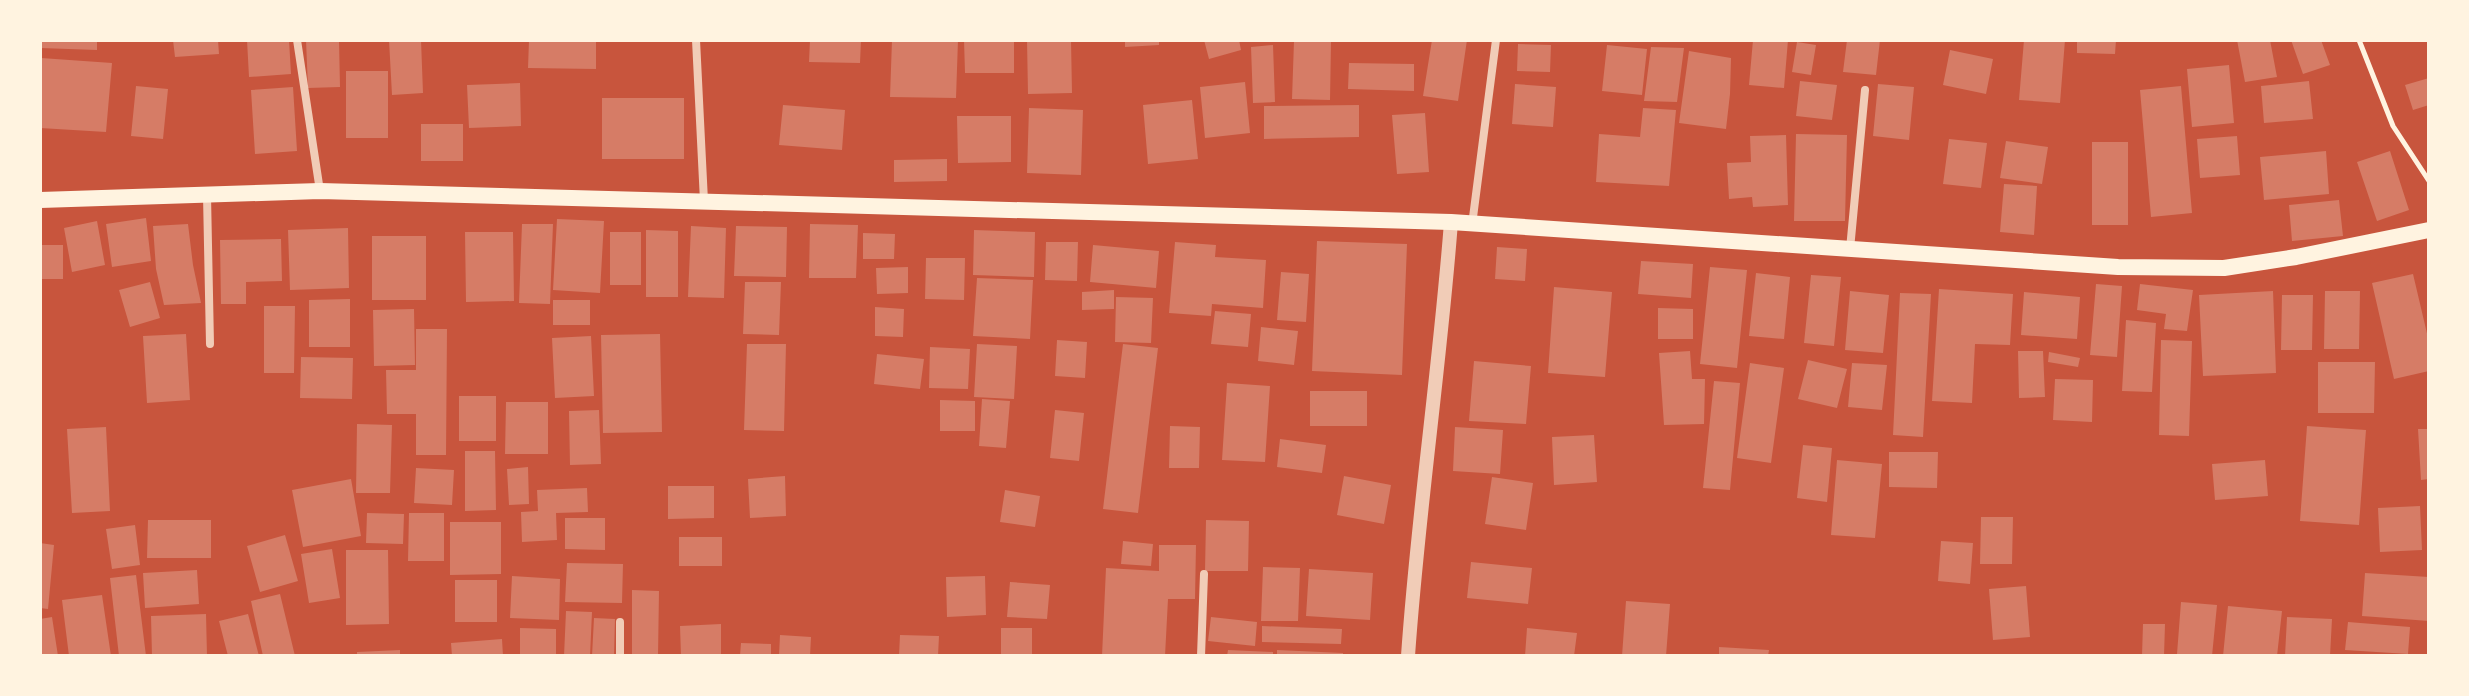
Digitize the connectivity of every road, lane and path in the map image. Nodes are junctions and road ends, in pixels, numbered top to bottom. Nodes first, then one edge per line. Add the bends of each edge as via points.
1 (297, 40) edge
2 (696, 40) edge
3 (1496, 40) edge
4 (2359, 40) edge
5 (1865, 90) dead end
6 (2429, 181) edge
7 (320, 191) junction
8 (207, 194) junction
9 (40, 200) edge
10 (704, 201) junction
11 (1451, 222) junction
12 (1472, 225) junction
13 (2429, 230) edge
14 (1850, 250) junction
15 (210, 344) dead end
16 (1204, 574) dead end
17 (620, 622) dead end
18 (620, 656) edge
19 (1201, 656) edge
20 (1408, 656) edge

1 - 7 street
2 - 10 street
3 - 12 street
4 - 6 path via 2393,126
5 - 14 street
7 - 8 main road
7 - 10 main road
8 - 9 main road
8 - 15 street
10 - 11 main road
11 - 12 main road
11 - 20 street
12 - 14 main road
13 - 14 main road via 2224,268 2118,267
16 - 19 street
17 - 18 street

